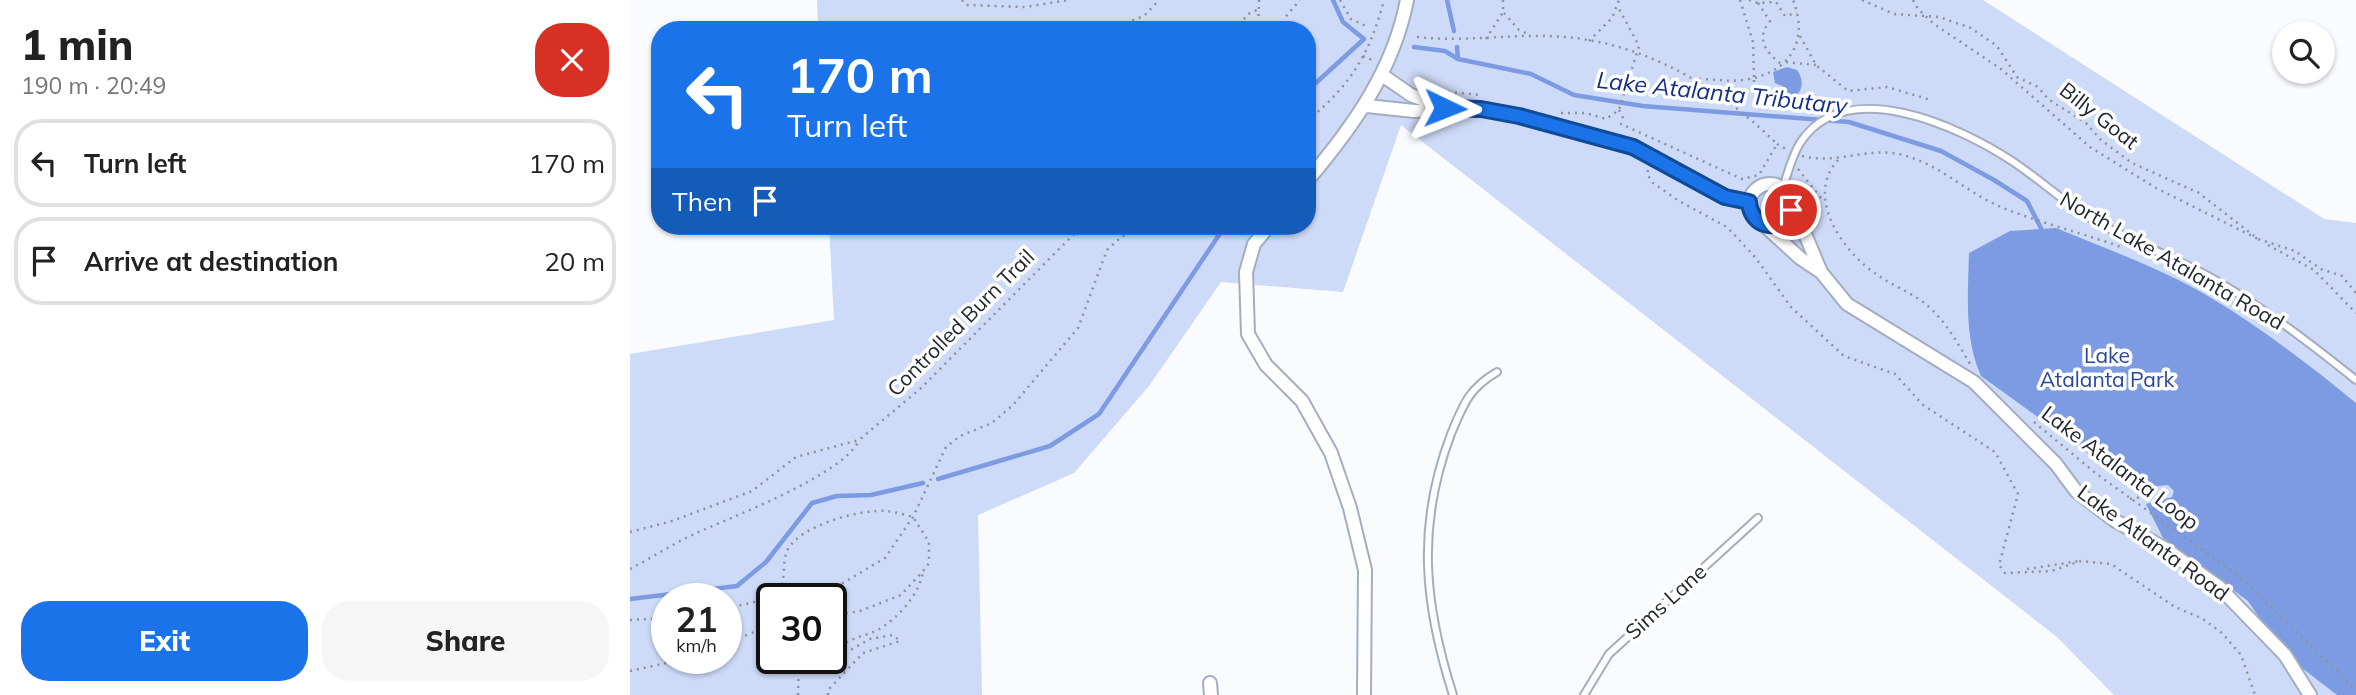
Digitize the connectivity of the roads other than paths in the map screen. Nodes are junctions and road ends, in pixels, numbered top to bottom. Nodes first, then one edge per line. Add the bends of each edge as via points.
1 (1407, 0) edge
2 (1382, 75) junction
3 (1367, 106) junction
4 (1445, 108) junction
5 (1316, 170) edge
6 (1783, 187) junction
7 (1749, 202) junction
8 (1792, 203) junction
9 (1764, 225) junction
10 (1262, 235) edge
11 (1821, 272) junction
12 (1497, 372) dead end
13 (2356, 380) edge
14 (1758, 518) dead end
15 (1364, 695) edge
16 (1453, 695) edge
17 (1584, 695) edge
18 (2310, 695) edge

1 - 2 street
2 - 3 street
2 - 4 street via 1411,95
3 - 4 street via 1414,111
3 - 5 street
4 - 7 street via 1519,116 1633,147 1725,197
6 - 7 street via 1774,183 1760,186
6 - 8 street
6 - 13 lane, North Lake Atalanta Road via 1800,143 1835,114 1889,110 1939,123 2010,160 2100,224 2215,280 2266,311
7 - 9 street via 1752,216
8 - 9 street via 1784,221
8 - 11 street, Lake Atlanta Road
9 - 11 street, Lake Atlanta Road
10 - 15 street via 1246,272 1248,334 1266,365 1302,401 1331,453 1350,508 1365,570
11 - 18 street, Lake Atlanta Road via 1847,304 1975,382 2056,464 2076,491 2219,587 2285,655
12 - 16 lane via 1476,384 1460,412 1442,459 1430,513 1427,584 1436,640
14 - 17 lane, Sims Lane via 1609,654

